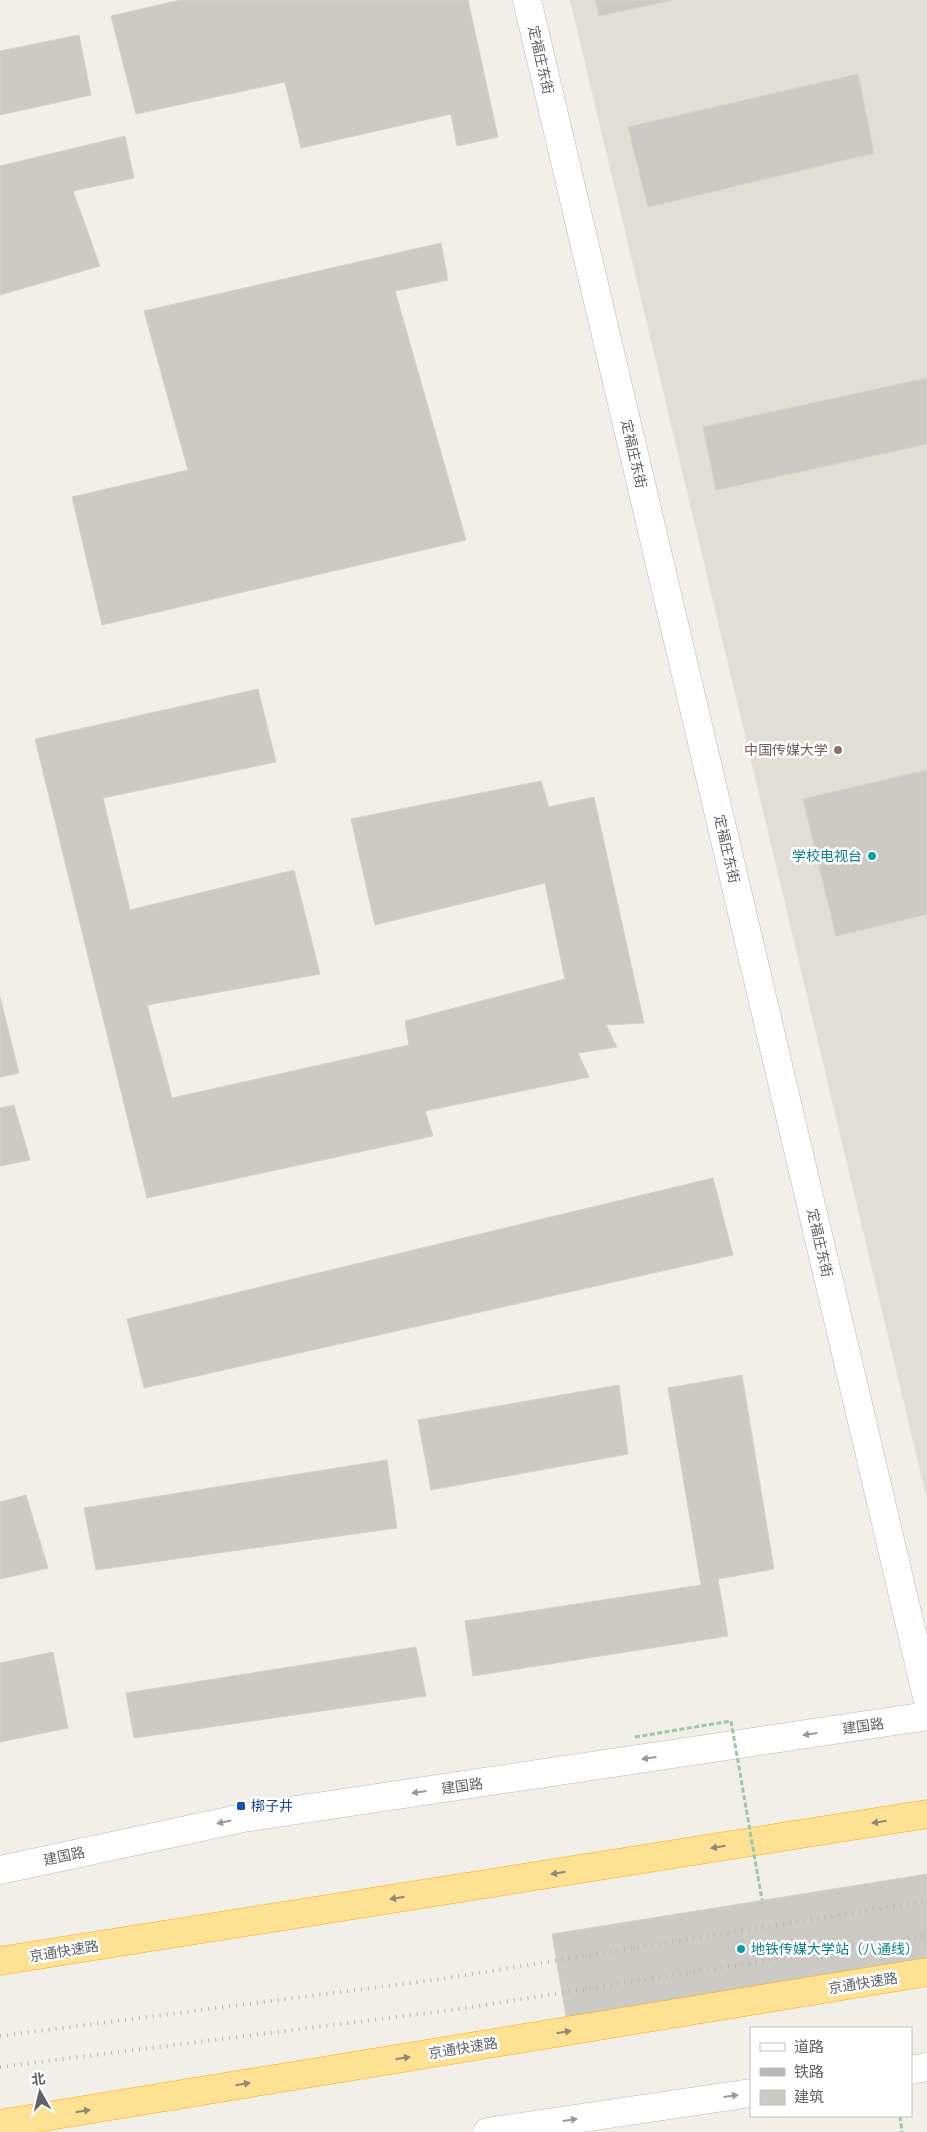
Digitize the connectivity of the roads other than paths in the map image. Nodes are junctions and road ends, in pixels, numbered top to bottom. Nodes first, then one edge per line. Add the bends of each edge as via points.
1 (527, 0) edge
2 (927, 1697) edge
3 (927, 1716) edge
4 (927, 1814) edge
5 (0, 1870) edge
6 (0, 1961) edge
7 (927, 1972) edge
8 (927, 2067) edge
9 (912, 2070) edge
10 (750, 2093) edge
11 (0, 2124) edge
12 (487, 2132) edge

1 - 2 street, 定福庄东街
3 -> 5 street, 建国路 via 243,1818
4 -> 6 highway, 京通快速路
11 -> 7 highway, 京通快速路
8 - 9 street
12 -> 10 street

